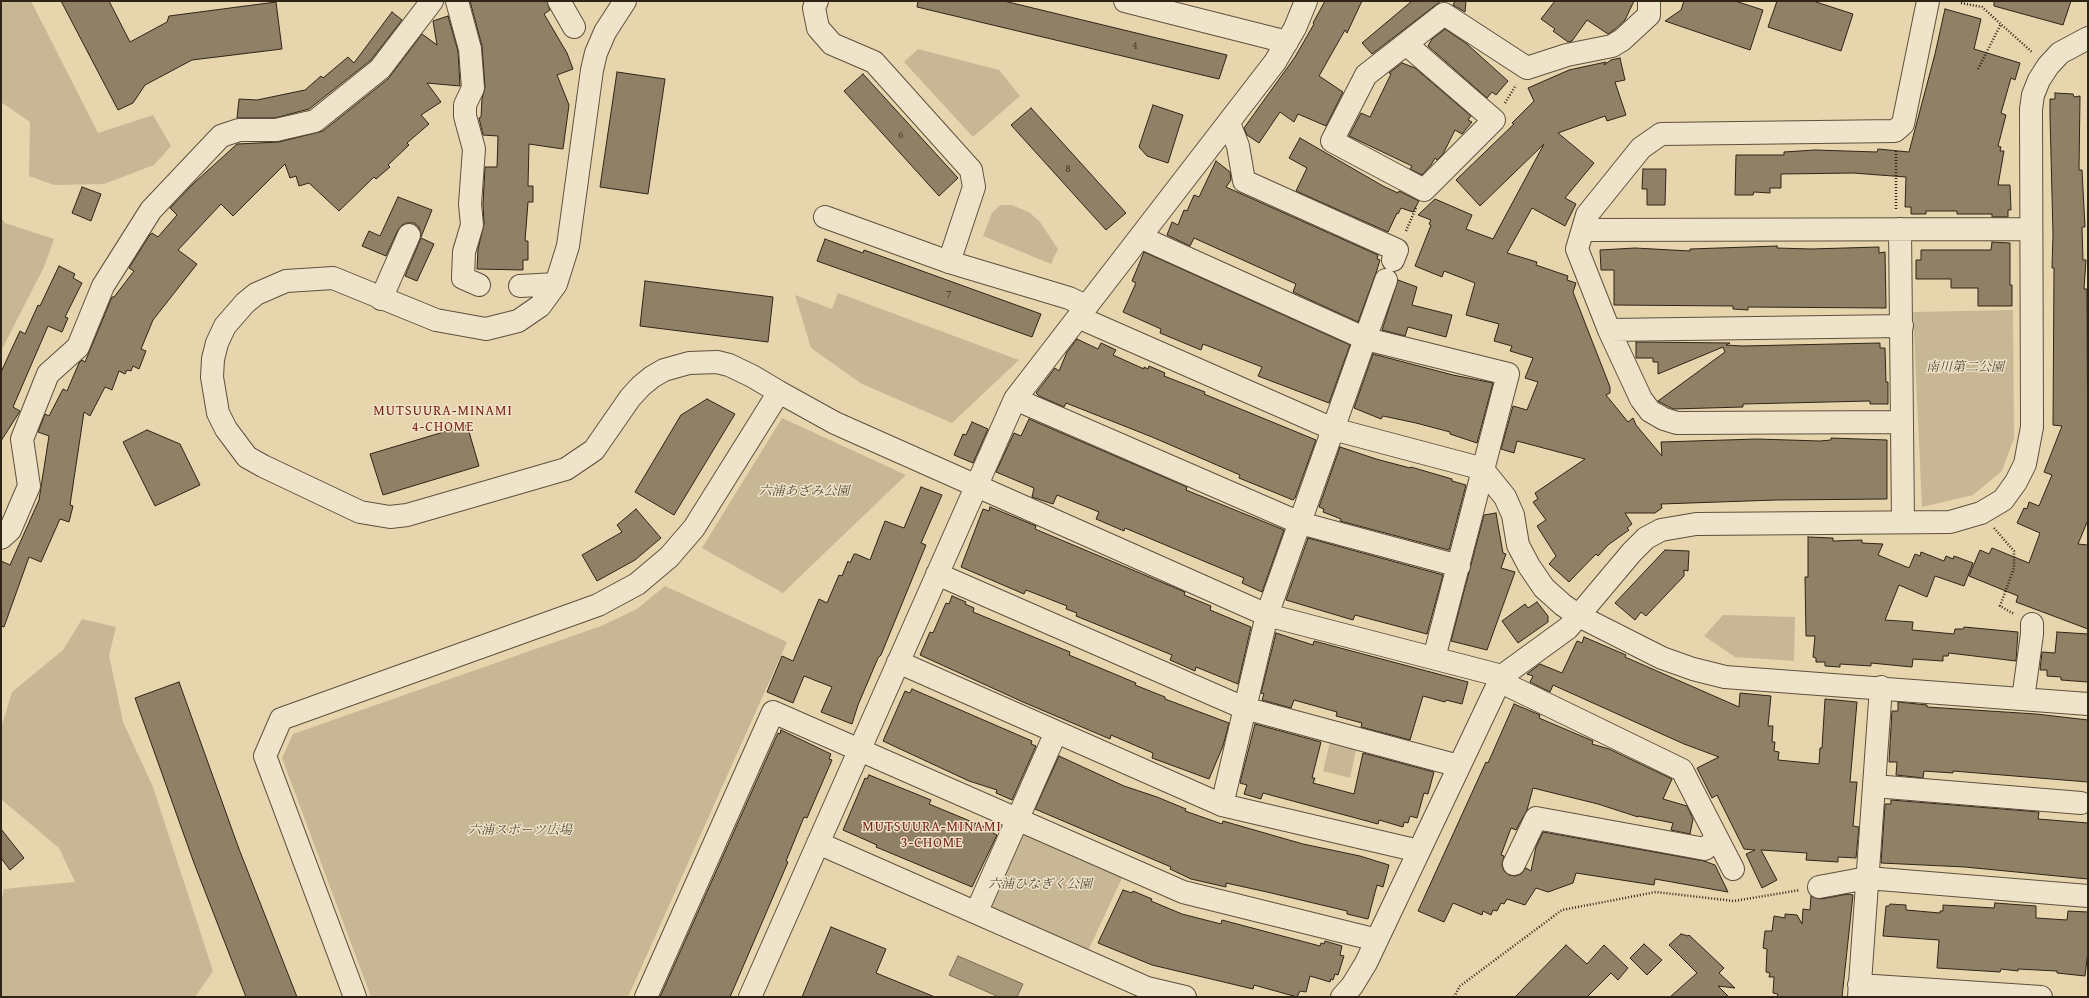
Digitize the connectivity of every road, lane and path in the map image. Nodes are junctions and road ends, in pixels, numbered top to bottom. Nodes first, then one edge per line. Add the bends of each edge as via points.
1 (432, 1) edge
2 (457, 1) edge
3 (559, 1) edge
4 (625, 1) edge
5 (817, 1) edge
6 (1125, 1) edge
7 (1306, 1) edge
8 (1650, 1) edge
9 (1928, 1) edge
10 (1961, 3) dead end
11 (2001, 24) junction
12 (574, 27) dead end
13 (2088, 38) edge
14 (1287, 42) junction
15 (1406, 44) junction
16 (2048, 66) junction
17 (1978, 69) dead end
18 (1519, 80) dead end
19 (1503, 106) dead end
20 (1229, 123) junction
21 (1896, 147) dead end
22 (1419, 202) dead end
23 (825, 217) dead end
24 (1898, 221) junction
25 (2031, 229) junction
26 (1583, 230) junction
27 (409, 235) dead end
28 (1140, 237) junction
29 (1403, 237) dead end
30 (949, 262) junction
31 (556, 284) junction
32 (479, 286) dead end
33 (520, 286) dead end
34 (381, 298) junction
35 (1082, 311) junction
36 (1902, 326) junction
37 (1609, 330) junction
38 (1366, 339) junction
39 (778, 392) junction
40 (1015, 399) junction
41 (1902, 422) junction
42 (1332, 429) junction
43 (1484, 471) junction
44 (977, 486) junction
45 (1981, 513) junction
46 (1903, 522) junction
47 (1300, 523) junction
48 (1, 538) edge
49 (1459, 566) junction
50 (937, 574) junction
51 (1267, 614) junction
52 (1579, 616) junction
53 (2032, 624) joint
54 (1434, 658) junction
55 (898, 662) junction
56 (1500, 678) junction
57 (1881, 687) junction
58 (2023, 699) junction
59 (2088, 704) edge
60 (1244, 708) junction
61 (1056, 732) junction
62 (859, 750) junction
63 (1459, 766) junction
64 (1874, 786) junction
65 (2081, 803) dead end
66 (1222, 805) junction
67 (1017, 820) junction
68 (1717, 838) junction
69 (818, 843) junction
70 (1419, 852) junction
71 (1514, 864) dead end
72 (1733, 868) dead end
73 (1867, 878) junction
74 (1819, 887) joint
75 (2088, 896) edge
76 (977, 912) junction
77 (1377, 940) junction
78 (1859, 991) edge
79 (1146, 992) edge
80 (355, 997) edge
81 (646, 997) edge
82 (750, 997) edge
83 (1185, 997) edge
84 (1342, 997) edge
85 (1454, 997) edge
86 (2041, 997) edge

1 - 48 street via 380,69 315,121 276,130 239,130 221,136 151,210 103,286 78,347 48,374 22,439 29,486 10,530
2 - 32 street via 470,49 473,88 465,105 465,116 474,149 470,204 472,225 464,252 463,278
3 - 12 street
4 - 31 street via 605,32 596,53 568,246
5 - 30 street via 814,8 818,28 832,44 874,62 970,170 974,187
6 - 14 street
7 - 14 street
8 - 15 street via 1649,15 1612,46 1567,55 1527,68 1444,14
9 - 26 street via 1903,124 1895,131 1661,134 1641,148 1587,215
10 - 11 path via 1982,7
11 - 16 path
11 - 17 path
13 - 16 street via 2060,53
14 - 20 street
15 - 15 street via 1494,120 1424,190 1332,141 1366,75
16 - 25 street via 2039,80 2031,109
18 - 19 path
20 - 28 street
20 - 38 street via 1238,146 1244,181 1397,250
21 - 24 path
22 - 29 path
23 - 30 street
24 - 25 street
24 - 26 street
24 - 36 street
25 - 45 street via 2032,427 2029,447 2025,464 2003,500
26 - 37 street via 1577,249
27 - 34 street
28 - 35 street
28 - 38 street
30 - 35 street via 1069,298
31 - 33 street
31 - 34 street via 540,306 518,321 486,329 436,320
34 - 39 street via 333,278 286,280 256,294 225,326 217,343 212,377 218,413 226,429 247,457 347,507 374,516 407,515 566,468 594,450 641,386 664,370 677,366 704,361 729,365
35 - 40 street
35 - 42 street
36 - 37 street
36 - 41 street
37 - 41 street via 1641,399 1650,411 1664,419 1677,423
38 - 42 street
38 - 43 street via 1508,374
39 - 44 street via 835,423
39 - 80 street via 694,528 669,557 637,584 598,605 281,719 265,756
40 - 44 street
40 - 47 street
41 - 46 street
42 - 43 street
42 - 47 street
43 - 49 street
43 - 52 street via 1499,487 1510,506 1518,545 1536,578 1563,605
44 - 50 street
44 - 51 street
45 - 46 street via 1950,522
45 - 53 path via 2014,551 2014,568 2000,606
46 - 52 street via 1696,524 1661,530 1646,538 1632,552
47 - 49 street
47 - 51 street
49 - 54 street
50 - 55 street
50 - 60 street
51 - 54 street
51 - 60 street
52 - 56 street via 1568,628
52 - 57 street via 1662,658 1725,677
53 - 58 street
54 - 56 street
55 - 61 street
55 - 62 street
56 - 63 street
56 - 68 street via 1682,770
57 - 58 street
57 - 64 street
58 - 59 street
60 - 63 street
60 - 66 street
61 - 66 street
61 - 67 street
62 - 67 street
62 - 69 street
62 - 81 street via 773,712
63 - 70 street
64 - 65 street
64 - 73 street
66 - 70 street
67 - 76 street
67 - 77 street via 1183,892
68 - 71 street via 1705,849 1536,818
68 - 72 street
69 - 76 street
69 - 82 street
70 - 77 street
73 - 74 street
73 - 75 street
73 - 78 street
74 - 85 path via 1734,901 1656,892 1562,910 1460,986
76 - 79 street
77 - 84 street via 1359,976
78 - 86 street
79 - 83 street

